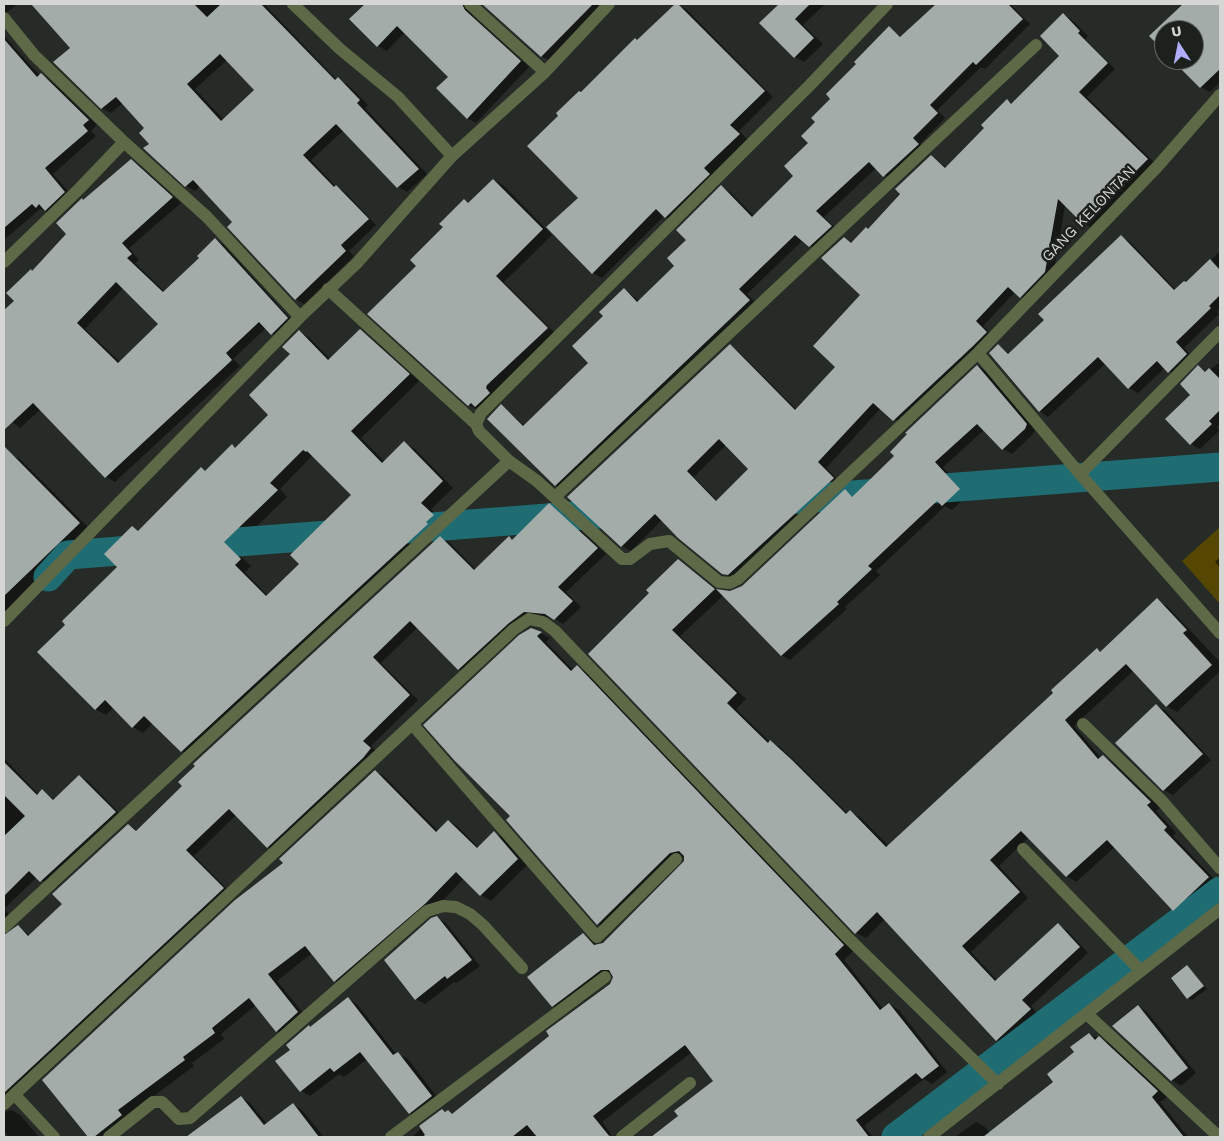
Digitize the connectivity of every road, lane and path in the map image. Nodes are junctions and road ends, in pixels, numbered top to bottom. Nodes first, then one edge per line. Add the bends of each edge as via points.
1 (293, 4) edge
2 (470, 4) edge
3 (609, 4) edge
4 (887, 4) edge
5 (4, 18) edge
6 (1036, 45) dead end
7 (545, 72) junction
8 (1220, 95) edge
9 (124, 142) junction
10 (452, 156) junction
11 (4, 262) edge
12 (328, 290) junction
13 (300, 317) junction
14 (1220, 332) edge
15 (978, 353) junction
16 (476, 424) junction
17 (510, 461) junction
18 (1080, 474) junction
19 (555, 497) junction
20 (4, 621) edge
21 (1220, 633) edge
22 (412, 724) junction
23 (1084, 724) dead end
24 (1023, 849) dead end
25 (676, 858) dead end
26 (1218, 865) edge
27 (1220, 909) edge
28 (4, 927) edge
29 (1137, 967) junction
30 (522, 968) dead end
31 (604, 977) dead end
32 (1088, 1014) junction
33 (994, 1081) junction
34 (690, 1083) dead end
35 (15, 1095) junction
36 (4, 1104) edge
37 (54, 1137) edge
38 (109, 1137) edge
39 (390, 1137) edge
40 (622, 1137) edge
41 (930, 1137) edge
42 (1219, 1137) edge

1 - 10 street via 340,49 398,97
2 - 7 street
3 - 7 street
4 - 16 street via 489,405
5 - 9 street via 34,55
6 - 19 street
7 - 10 street
8 - 15 street, GANG KELONTAN via 1158,167
9 - 11 street
9 - 13 street via 206,217
10 - 12 street via 356,264
12 - 13 street
12 - 16 street
13 - 20 street
14 - 18 street
15 - 18 street
15 - 19 street, GANG KELONTAN via 738,579 730,583 712,578 669,541 650,544 630,559 622,559
16 - 17 street
17 - 19 street
17 - 28 street
18 - 21 street
22 - 25 street via 597,937
22 - 33 street via 522,623 529,619 543,622 555,630 847,937
22 - 35 street
23 - 26 street via 1162,801
24 - 29 street
27 - 29 street
29 - 32 street
30 - 38 street via 470,914 443,906 427,911 190,1118 179,1119 162,1102 153,1102
31 - 39 street
32 - 33 street
32 - 42 street
33 - 41 street
34 - 40 street
35 - 36 street
35 - 37 street

